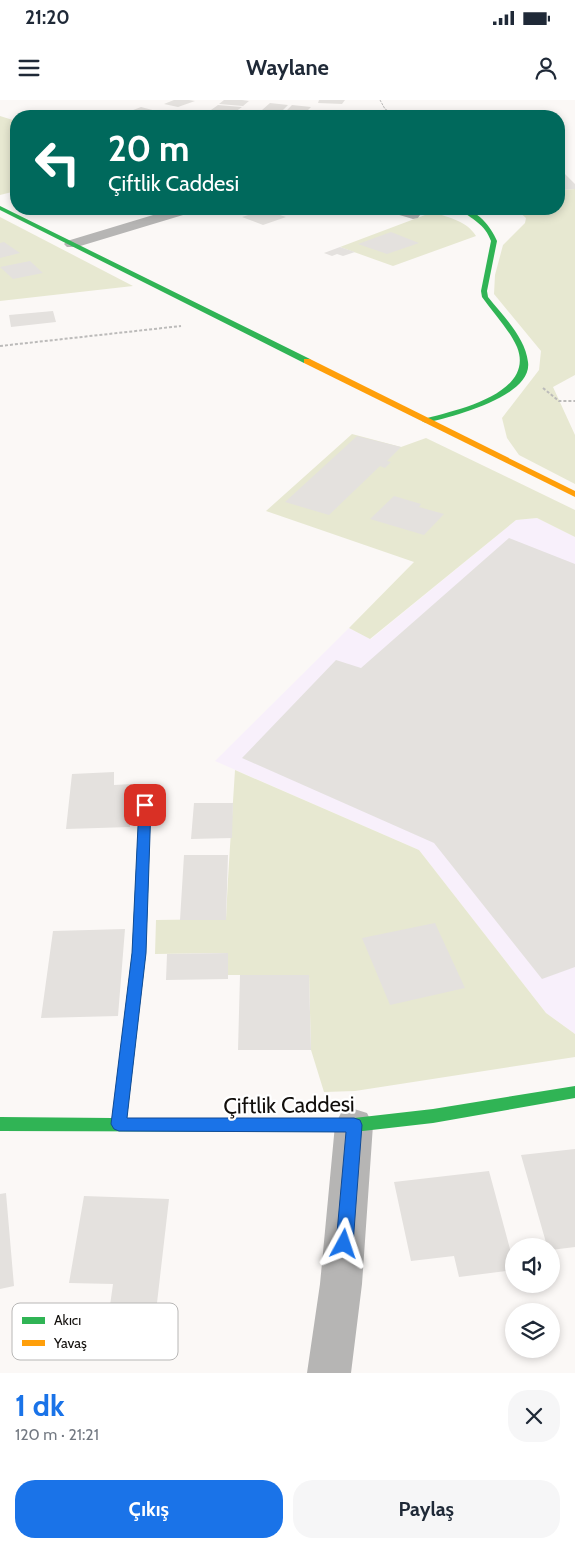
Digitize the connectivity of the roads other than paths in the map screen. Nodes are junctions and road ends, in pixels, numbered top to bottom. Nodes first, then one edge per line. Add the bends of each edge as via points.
1 (14, 215) edge
2 (168, 215) edge
3 (471, 215) edge
4 (72, 244) junction
5 (426, 420) junction
6 (575, 494) edge
7 (145, 805) dead end
8 (575, 1092) edge
9 (0, 1124) edge
10 (119, 1124) junction
11 (354, 1125) junction
12 (329, 1373) edge

1 - 4 street
2 - 4 street
3 - 5 street via 492,233 494,241 485,298 522,349 526,366 518,383 498,396
4 - 5 street
5 - 6 street
7 - 10 street via 139,953
8 - 11 street, Çiftlik Caddesi via 433,1116
9 - 10 street, Çiftlik Caddesi
10 - 11 street, Çiftlik Caddesi
11 - 12 street via 341,1284

